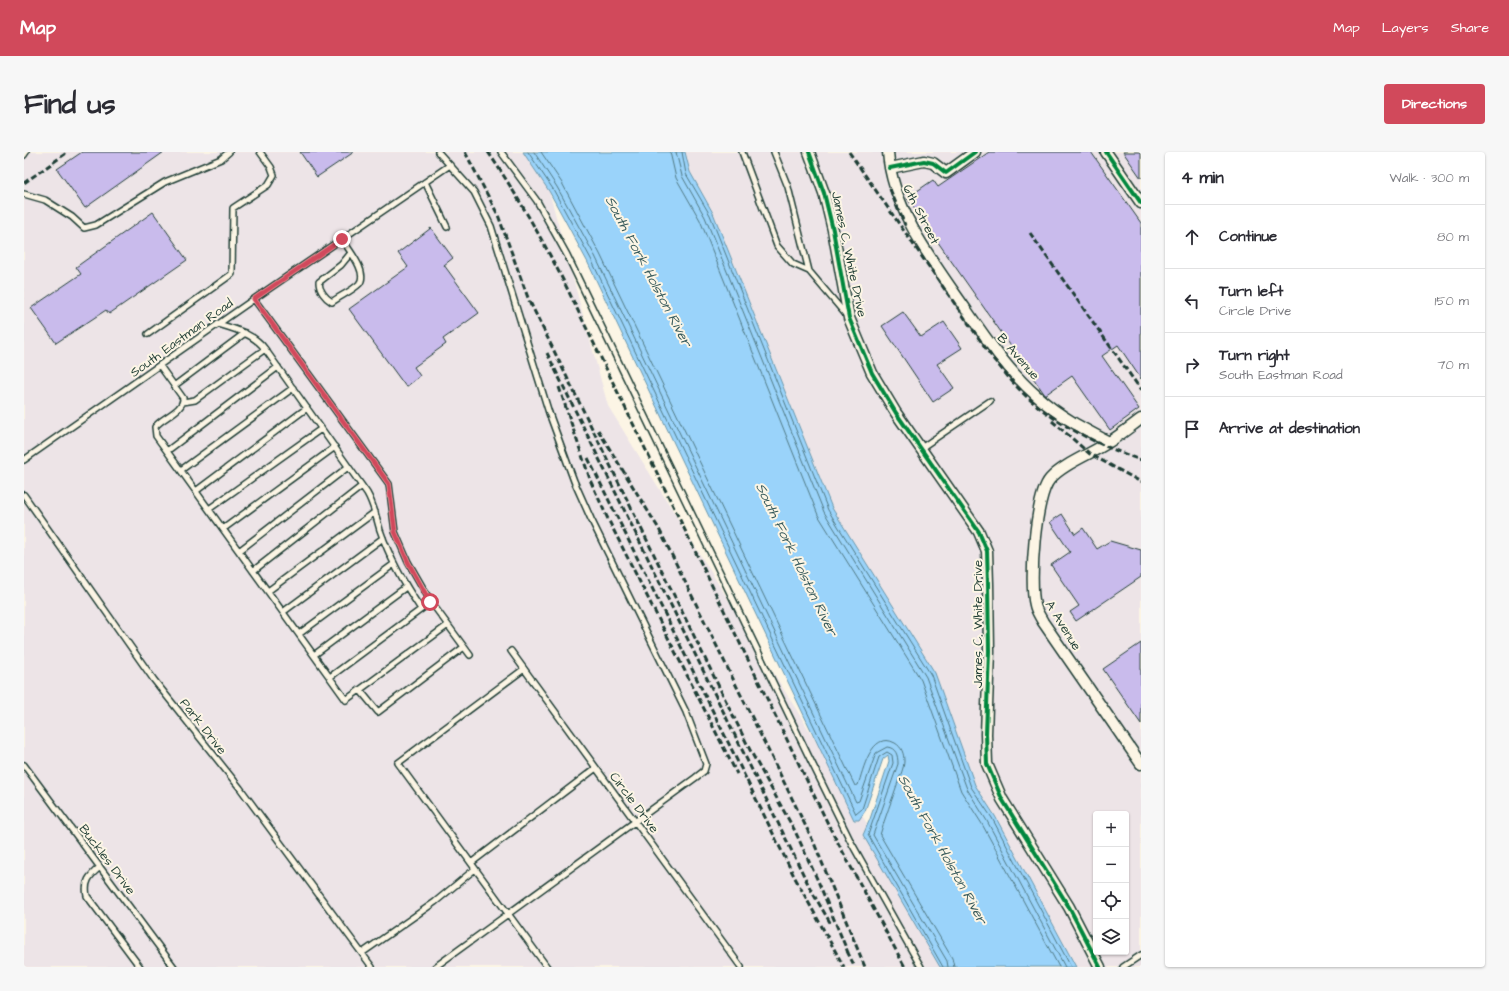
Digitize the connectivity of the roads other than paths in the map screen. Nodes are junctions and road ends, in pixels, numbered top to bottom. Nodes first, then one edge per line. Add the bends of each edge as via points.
1 (26, 152) edge
2 (228, 152) edge
3 (260, 152) edge
4 (438, 152) edge
5 (502, 152) edge
6 (742, 152) edge
7 (774, 152) edge
8 (809, 152) edge
9 (888, 152) edge
10 (974, 152) edge
11 (1106, 152) edge
12 (24, 155) edge
13 (450, 165) junction
14 (890, 168) junction
15 (425, 182) junction
16 (24, 194) edge
17 (1141, 203) edge
18 (447, 227) dead end
19 (342, 239) junction
20 (350, 254) junction
21 (933, 262) joint
22 (809, 271) junction
23 (254, 299) junction
24 (849, 318) junction
25 (218, 324) junction
26 (245, 333) junction
27 (148, 334) dead end
28 (265, 349) junction
29 (160, 366) junction
30 (278, 367) junction
31 (174, 386) junction
32 (293, 388) junction
33 (990, 401) dead end
34 (183, 402) junction
35 (307, 408) junction
36 (1141, 419) edge
37 (322, 429) junction
38 (1109, 442) junction
39 (335, 447) junction
40 (921, 448) junction
41 (167, 451) junction
42 (24, 460) edge
43 (348, 467) junction
44 (181, 470) junction
45 (362, 486) junction
46 (196, 491) junction
47 (24, 495) edge
48 (209, 509) junction
49 (375, 512) junction
50 (223, 529) junction
51 (383, 538) junction
52 (239, 551) junction
53 (394, 564) junction
54 (253, 571) junction
55 (406, 587) junction
56 (268, 591) junction
57 (430, 602) junction
58 (421, 609) junction
59 (283, 612) junction
60 (448, 625) junction
61 (299, 634) junction
62 (464, 647) junction
63 (511, 651) dead end
64 (314, 655) junction
65 (470, 655) dead end
66 (524, 669) junction
67 (330, 677) junction
68 (360, 690) junction
69 (1141, 764) edge
70 (24, 765) edge
71 (596, 768) junction
72 (635, 821) junction
73 (471, 863) junction
74 (100, 867) junction
75 (476, 869) junction
76 (509, 915) junction
77 (362, 953) junction
78 (1141, 955) edge
79 (140, 967) edge
80 (174, 967) edge
81 (372, 967) edge
82 (435, 967) edge
83 (547, 967) edge
84 (741, 967) edge
85 (921, 967) edge
86 (1100, 967) edge
87 (1123, 967) edge

1 - 12 lane
2 - 16 lane via 221,159 165,182 96,225 84,228 45,200
3 - 27 lane via 274,175 268,185 233,208 232,274
4 - 13 lane
5 - 85 lane via 537,201 567,255 811,762 852,844
6 - 22 lane via 777,246 793,264
7 - 22 lane via 788,187
8 - 24 street, James C. White Drive via 824,193 833,230
9 - 14 street, 6th Street
10 - 14 street via 946,173 933,163 924,161
11 - 17 street
13 - 15 lane, South Eastman Road
13 - 72 lane via 474,192 491,226 549,413 574,481 686,712 706,764 704,771
14 - 21 street, 6th Street via 893,184 905,211
15 - 18 lane
15 - 19 lane, South Eastman Road
19 - 20 lane
19 - 23 lane, South Eastman Road
20 - 20 lane via 341,265 319,282 322,293 332,302 359,284 362,278 361,269
21 - 38 street, B Avenue via 1000,358 1018,379 1059,414
22 - 24 lane
23 - 25 lane, South Eastman Road
23 - 57 lane via 389,484 395,532
24 - 40 street, James C. White Drive via 872,373
25 - 26 lane
25 - 29 lane, South Eastman Road
26 - 28 lane
26 - 31 lane
28 - 30 lane
28 - 34 lane via 195,400
29 - 31 lane
29 - 42 lane, South Eastman Road
30 - 32 lane
30 - 41 lane
31 - 34 lane
32 - 35 lane
32 - 44 lane
33 - 40 lane
34 - 41 lane via 155,427 156,436
35 - 37 lane
35 - 46 lane
36 - 38 street, A Avenue
37 - 39 lane
37 - 48 lane
38 - 69 street, A Avenue via 1057,472 1048,480 1043,492 1036,531 1032,569 1033,591 1035,607 1043,622
39 - 43 lane
39 - 50 lane
40 - 86 street, James C. White Drive via 979,532 987,551 989,651 986,754 991,776 1002,800 1069,907
41 - 44 lane
43 - 45 lane
43 - 52 lane
44 - 46 lane
45 - 49 lane
45 - 54 lane
46 - 48 lane
47 - 77 lane, Park Drive via 154,680 240,788
48 - 50 lane
49 - 51 lane
49 - 56 lane
50 - 52 lane
51 - 53 lane
51 - 59 lane
52 - 54 lane
53 - 55 lane
53 - 61 lane
54 - 56 lane
55 - 58 lane
55 - 64 lane
56 - 59 lane
57 - 58 lane
57 - 60 lane
58 - 67 lane
59 - 61 lane
60 - 62 lane
60 - 68 lane
61 - 64 lane
62 - 65 lane
62 - 68 lane via 378,712
63 - 66 lane, Circle Drive
64 - 67 lane
66 - 71 lane, Circle Drive
66 - 73 lane via 398,763
67 - 68 lane via 346,700
70 - 74 lane, Buckles Drive
71 - 72 lane, Circle Drive
71 - 73 lane
72 - 76 lane
72 - 84 lane, Circle Drive
73 - 75 lane
74 - 79 lane via 87,880 87,896
74 - 80 lane, Buckles Drive
75 - 76 lane
75 - 77 lane via 435,902
76 - 82 lane
76 - 83 lane
77 - 81 lane, Park Drive
78 - 87 lane

